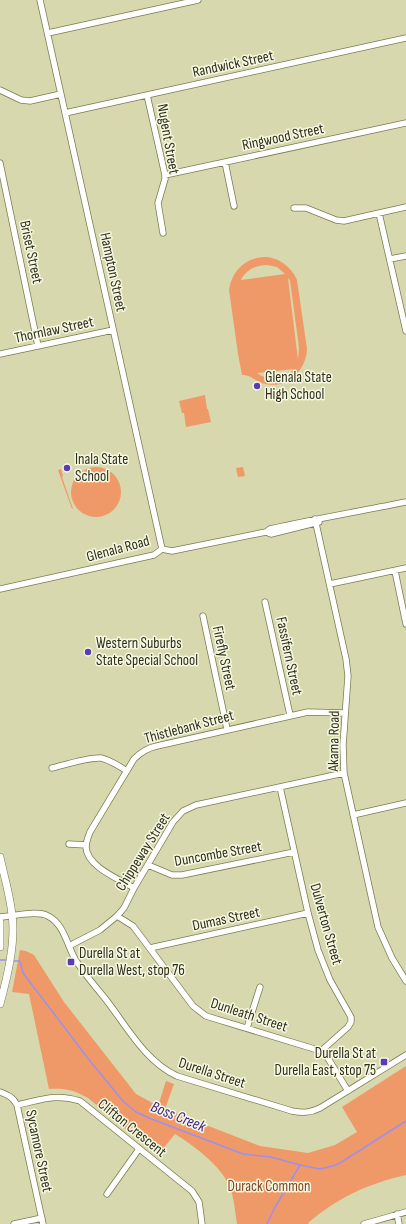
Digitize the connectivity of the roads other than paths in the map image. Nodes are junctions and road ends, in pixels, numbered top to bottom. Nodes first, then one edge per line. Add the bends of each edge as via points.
1 (40, 0) edge
2 (198, 0) edge
3 (48, 33) junction
4 (406, 38) edge
5 (0, 90) edge
6 (61, 94) junction
7 (147, 95) junction
8 (66, 113) junction
9 (406, 123) edge
10 (224, 162) junction
11 (0, 163) edge
12 (165, 175) junction
13 (234, 206) dead end
14 (406, 207) edge
15 (294, 208) dead end
16 (379, 213) junction
17 (163, 233) dead end
18 (406, 256) edge
19 (390, 259) junction
20 (113, 330) junction
21 (406, 331) edge
22 (38, 346) junction
23 (0, 354) edge
24 (406, 502) edge
25 (315, 522) junction
26 (162, 549) junction
27 (406, 568) edge
28 (395, 570) junction
29 (330, 584) junction
30 (0, 589) edge
31 (265, 602) dead end
32 (203, 616) dead end
33 (406, 624) edge
34 (345, 713) junction
35 (290, 716) junction
36 (227, 729) junction
37 (52, 768) dead end
38 (127, 771) junction
39 (344, 773) junction
40 (280, 787) junction
41 (406, 803) edge
42 (353, 815) junction
43 (69, 844) dead end
44 (86, 845) junction
45 (294, 852) junction
46 (0, 857) edge
47 (148, 865) junction
48 (134, 888) junction
49 (308, 913) junction
50 (12, 916) junction
51 (117, 916) junction
52 (0, 917) edge
53 (0, 922) edge
54 (69, 946) junction
55 (0, 947) edge
56 (150, 948) junction
57 (406, 981) edge
58 (260, 987) dead end
59 (0, 1004) edge
60 (247, 1028) junction
61 (321, 1051) junction
62 (406, 1055) edge
63 (348, 1091) junction
64 (0, 1092) edge
65 (17, 1105) junction
66 (139, 1149) junction
67 (107, 1194) dead end
68 (406, 1212) edge
69 (397, 1214) junction
70 (42, 1221) edge
71 (14, 1224) edge
72 (202, 1224) edge
73 (364, 1224) edge
74 (399, 1224) edge

1 - 3 street, Hampton Street
2 - 3 street
3 - 6 street, Hampton Street
4 - 7 street, Randwick Street
5 - 6 street via 30,102
6 - 8 street, Hampton Street
7 - 8 street, Randwick Street
7 - 12 street, Nugent Street
8 - 20 street, Hampton Street
9 - 10 street, Ringwood Street
10 - 12 street, Ringwood Street
10 - 13 street
11 - 22 street, Briset Street
12 - 17 street, Nugent Street via 158,203
14 - 16 street
15 - 16 street via 306,208 344,221
16 - 19 street
18 - 19 street
19 - 21 street
20 - 22 street, Thornlaw Street
20 - 26 street, Hampton Street
22 - 23 street, Thornlaw Street
24 - 25 street, Glenala Road
25 - 26 street, Glenala Road via 271,534 266,532 172,552
25 - 29 street, Akama Road
26 - 30 street, Glenala Road via 154,555
27 - 28 street
28 - 29 street
28 - 33 street
29 - 34 street, Akama Road via 348,676
31 - 35 street, Fassifern Street
32 - 36 street, Firefly Street
34 - 35 street, Thistlebank Street via 317,711
34 - 39 street, Akama Road
35 - 36 street, Thistlebank Street
36 - 38 street, Thistlebank Street via 149,748 134,759
37 - 38 street via 101,758
38 - 44 street, Thistlebank Street via 90,832
39 - 40 street, Chippeway Street
39 - 42 street, Akama Road
40 - 45 street, Dulverton Street
40 - 47 street, Chippeway Street via 196,805 183,811 173,822
41 - 42 street
42 - 57 street, Akama Road via 378,927
43 - 44 street
44 - 48 street via 95,865
45 - 47 street, Duncombe Street via 182,875 172,875
45 - 49 street, Dulverton Street
46 - 50 main road
47 - 48 street, Chippeway Street
48 - 51 street, Chippeway Street
49 - 56 street, Dumas Street
49 - 61 street, Dulverton Street via 324,965 351,1017 348,1027
50 - 52 street, Durella Street
50 - 54 street, Durella Street via 39,913 47,915 61,928
50 - 59 main road via 10,955
51 - 54 street, Chippeway Street via 100,930
51 - 56 street, Dunleath Street via 133,926
53 - 55 main road
54 - 63 street, Durella Street via 75,959 148,1054 169,1072 303,1113 312,1112
56 - 60 street, Dunleath Street via 199,1011 206,1016
58 - 60 street
60 - 61 street, Dunleath Street
61 - 63 street
62 - 63 street, Durella Street
64 - 65 street, Sycamore Street via 14,1098
65 - 66 street, Clifton Crescent via 56,1096 80,1101
65 - 70 street, Sycamore Street
66 - 67 street
66 - 72 street, Clifton Crescent via 192,1191 199,1202
68 - 69 street
69 - 73 street
69 - 74 street
70 - 71 street

